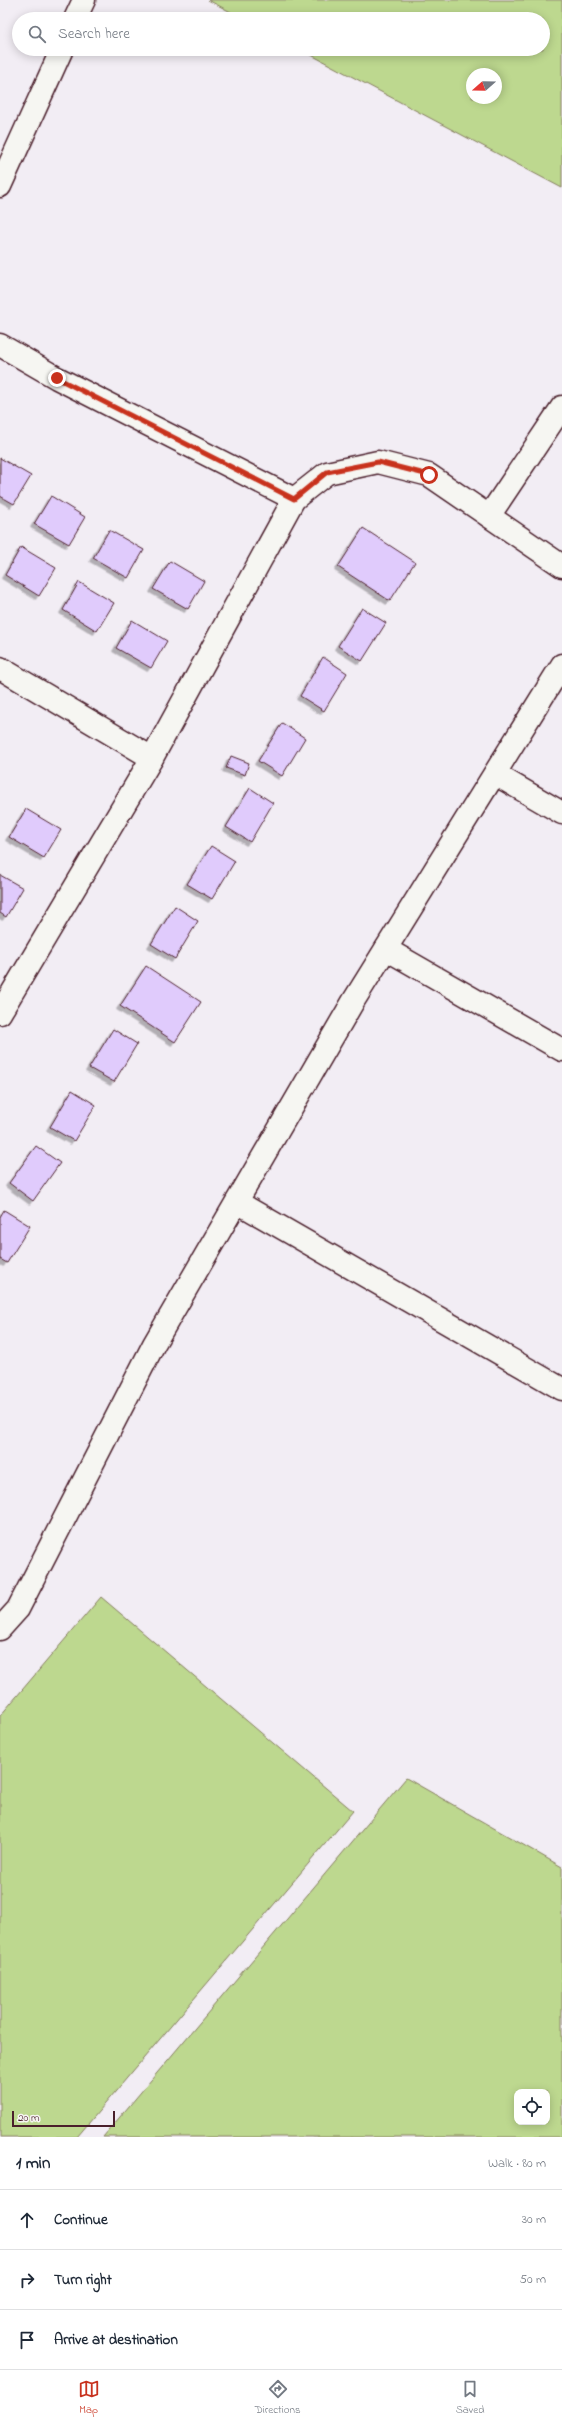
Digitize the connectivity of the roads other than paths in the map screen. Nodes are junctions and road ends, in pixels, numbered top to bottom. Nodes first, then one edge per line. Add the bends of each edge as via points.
1 (84, 0) edge
2 (78, 12) edge
3 (59, 56) edge
4 (0, 186) edge
5 (0, 345) edge
6 (562, 408) edge
7 (294, 499) junction
8 (489, 516) junction
9 (562, 566) edge
10 (562, 665) edge
11 (0, 668) edge
12 (152, 758) junction
13 (494, 774) junction
14 (562, 813) edge
15 (386, 949) junction
16 (0, 1013) edge
17 (562, 1050) edge
18 (237, 1202) junction
19 (562, 1388) edge
20 (0, 1629) edge

1 - 2 street
3 - 4 street
5 - 7 street via 57,378
6 - 8 street
7 - 8 street via 327,472 378,462 429,475
7 - 12 street
8 - 9 street
10 - 13 street
11 - 12 street
12 - 16 street
13 - 14 street
13 - 15 street
15 - 17 street
15 - 18 street
18 - 19 street
18 - 20 street via 154,1344 18,1609

